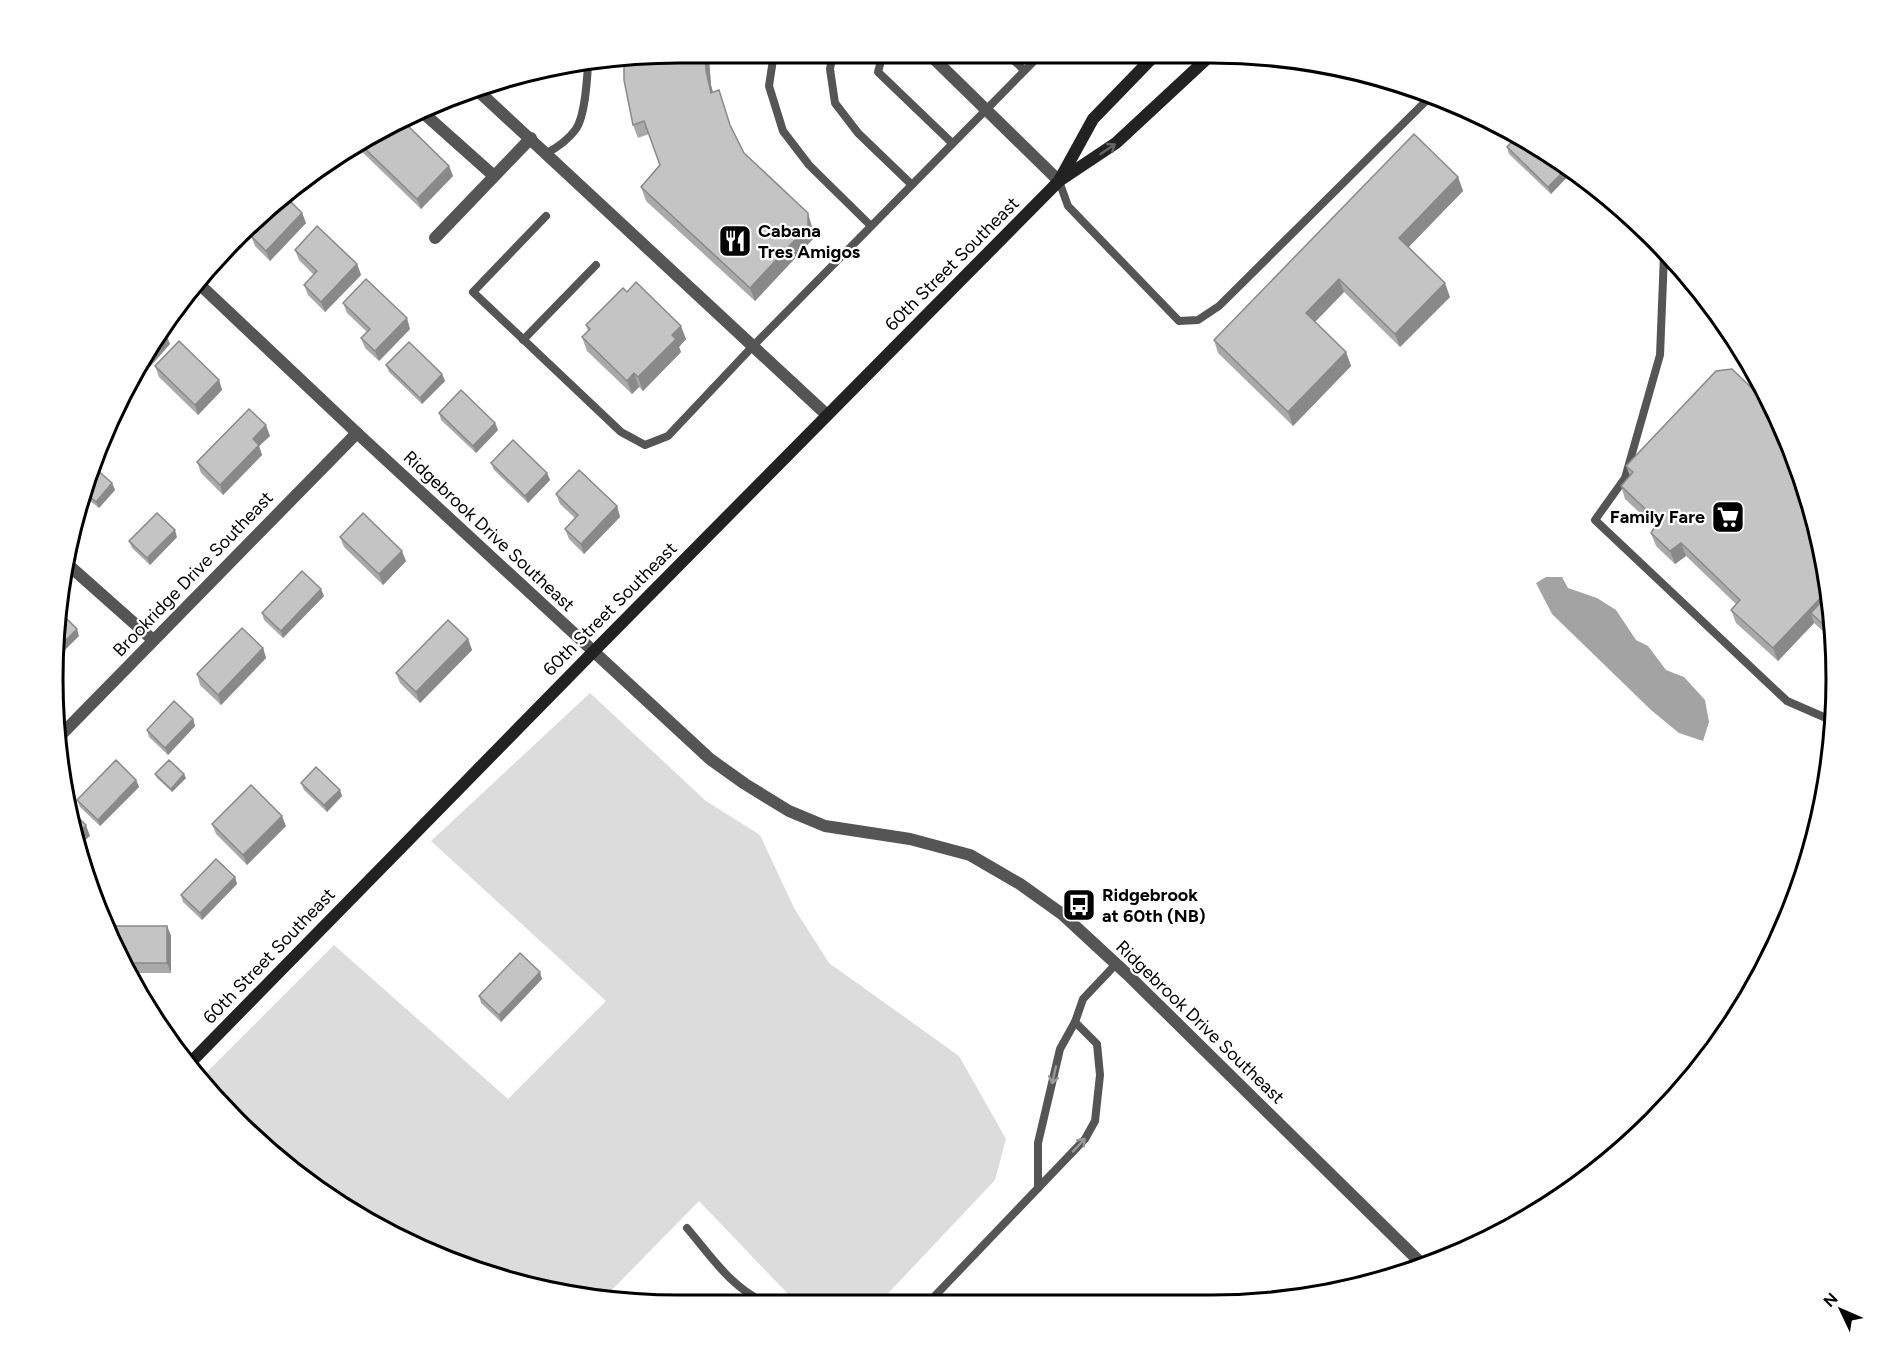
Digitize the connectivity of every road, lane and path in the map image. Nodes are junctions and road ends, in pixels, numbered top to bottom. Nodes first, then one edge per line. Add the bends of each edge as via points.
1 (772, 63) edge
2 (831, 63) edge
3 (880, 63) edge
4 (939, 63) edge
5 (1017, 63) edge
6 (1031, 63) edge
7 (1146, 63) edge
8 (1202, 63) edge
9 (588, 70) edge
10 (1024, 70) junction
11 (483, 95) edge
12 (1425, 102) edge
13 (985, 108) junction
14 (428, 117) edge
15 (531, 138) junction
16 (951, 143) junction
17 (547, 153) junction
18 (494, 176) junction
19 (1059, 181) junction
20 (911, 184) junction
21 (546, 216) dead end
22 (871, 226) junction
23 (435, 238) dead end
24 (1663, 261) edge
25 (596, 265) dead end
26 (203, 288) edge
27 (523, 340) junction
28 (753, 346) junction
29 (826, 415) junction
30 (357, 433) junction
31 (73, 569) edge
32 (153, 640) junction
33 (593, 652) junction
34 (1825, 718) edge
35 (65, 731) edge
36 (1116, 964) junction
37 (1076, 1022) junction
38 (194, 1059) edge
39 (1038, 1188) junction
40 (687, 1227) dead end
41 (1417, 1259) edge
42 (750, 1295) edge
43 (936, 1295) edge

1 - 22 lane via 769,86 783,131 809,165
2 - 20 lane via 835,104 858,133
3 - 16 lane via 878,72
4 - 13 street
5 - 10 lane
6 - 10 lane
7 - 19 main road, 60th Street Southeast via 1093,119
19 -> 8 main road, 60th Street Southeast via 1116,143
9 - 17 lane via 577,128
10 - 13 lane
11 - 15 street
12 - 19 lane via 1219,306 1198,320 1179,321 1068,206
13 - 16 lane
13 - 19 street
14 - 18 street
15 - 17 street
15 - 18 street
16 - 20 lane
17 - 28 street
18 - 23 street
19 - 29 main road, 60th Street Southeast
20 - 22 lane
21 - 27 lane via 472,292
22 - 28 lane
24 - 34 lane via 1659,355 1624,478 1595,520 1787,701
25 - 27 lane
26 - 30 street, Ridgebrook Drive Southeast
27 - 28 lane via 621,432 645,445 668,436
28 - 29 street
29 - 33 main road, 60th Street Southeast
30 - 32 street, Brookridge Drive Southeast
30 - 33 street, Ridgebrook Drive Southeast
31 - 32 street
32 - 35 street, Brookridge Drive Southeast
33 - 36 street, Ridgebrook Drive Southeast via 710,759 789,811 825,826 910,839 970,855 1062,914
33 - 38 main road, 60th Street Southeast
36 - 37 lane via 1083,999
36 - 41 street, Ridgebrook Drive Southeast
37 -> 39 lane via 1060,1049 1038,1143
39 -> 37 lane via 1085,1139 1095,1121 1100,1075 1097,1044
39 - 43 lane
40 - 42 lane via 728,1276

